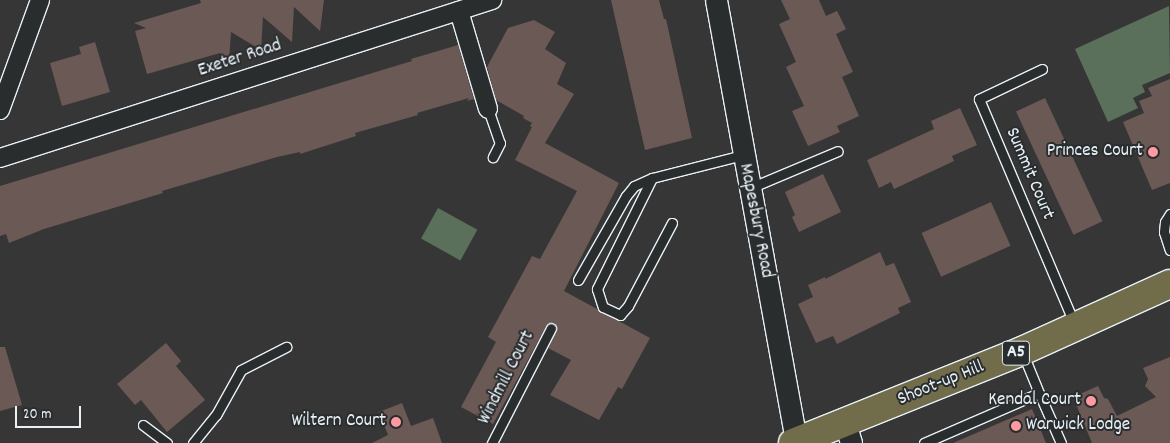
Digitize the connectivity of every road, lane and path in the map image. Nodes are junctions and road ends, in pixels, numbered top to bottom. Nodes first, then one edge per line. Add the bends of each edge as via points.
1 (40, 0) edge
2 (492, 0) edge
3 (716, 0) edge
4 (459, 11) junction
5 (1042, 69) dead end
6 (488, 109) joint
7 (0, 110) edge
8 (838, 151) dead end
9 (743, 155) junction
10 (493, 157) dead end
11 (0, 158) edge
12 (652, 178) junction
13 (749, 188) junction
14 (1170, 214) edge
15 (672, 222) dead end
16 (1170, 250) edge
17 (578, 280) dead end
18 (1170, 284) edge
19 (1075, 325) junction
20 (551, 328) dead end
21 (286, 347) dead end
22 (1022, 351) junction
23 (1039, 393) junction
24 (143, 425) dead end
25 (848, 433) edge
26 (794, 442) edge
27 (167, 443) edge
28 (193, 443) edge
29 (492, 443) edge
30 (924, 443) edge
31 (1061, 443) edge

1 - 7 street
2 - 4 street, Exeter Road
3 - 9 street, Mapesbury Road
4 - 6 street
4 - 11 street, Exeter Road
5 - 19 lane, Summit Court via 979,99
6 - 10 lane via 500,143
8 - 13 lane
9 - 12 lane
9 - 13 street, Mapesbury Road
12 - 15 lane via 597,289 603,307 620,315 628,306
12 - 17 lane via 639,183 626,196
13 - 26 street, Mapesbury Road
14 - 16 lane via 1164,232
18 - 19 main road, Shoot-up Hill / A5
19 - 22 main road, Shoot-up Hill / A5
20 - 29 lane, Windmill Court
21 - 28 lane via 241,370 216,415
22 - 23 lane
22 - 25 main road, Shoot-up Hill / A5
23 - 30 lane
23 - 31 lane
24 - 27 lane
25 - 26 main road, Shoot-up Hill / A5

